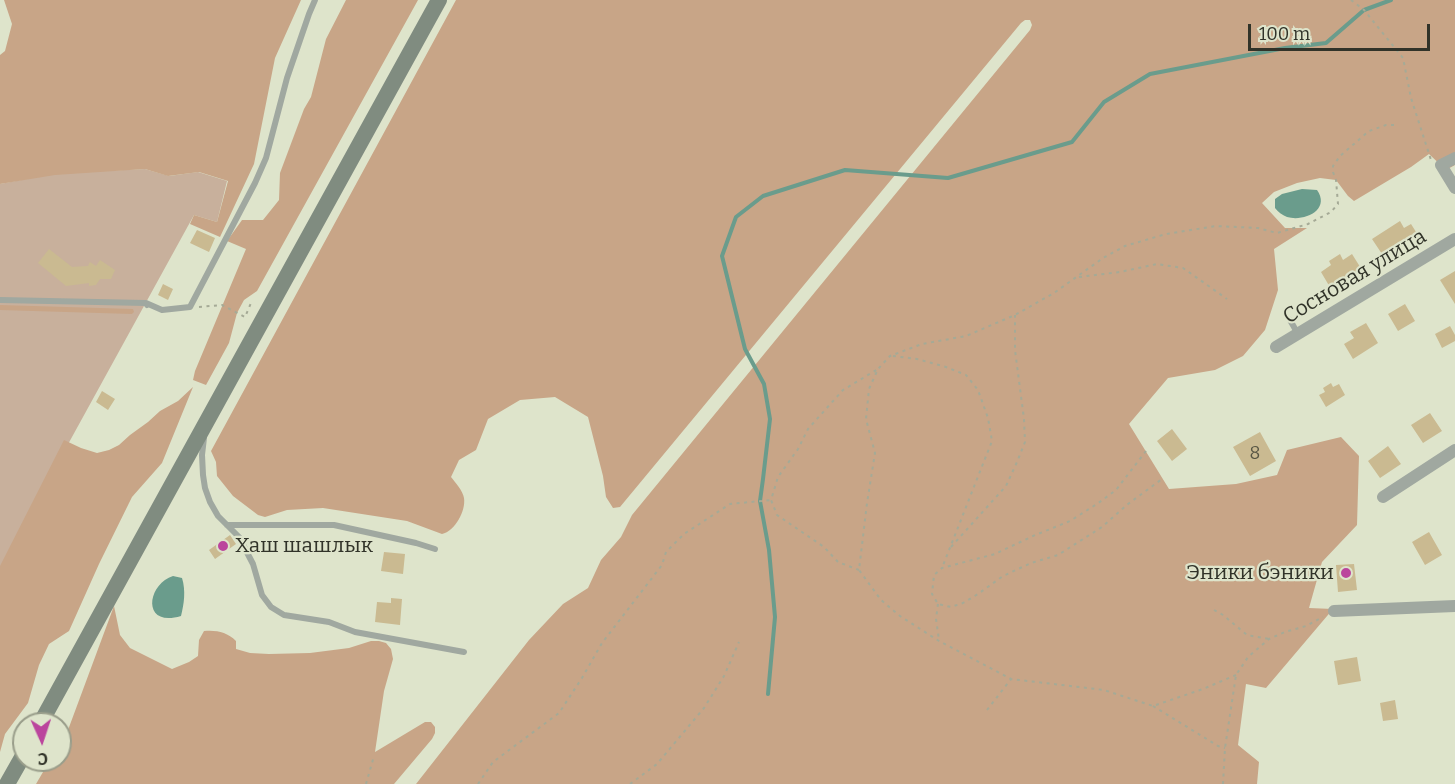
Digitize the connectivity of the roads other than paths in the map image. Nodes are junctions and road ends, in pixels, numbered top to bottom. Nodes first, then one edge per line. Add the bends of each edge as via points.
1 (315, 0) edge
2 (440, 0) edge
3 (1455, 158) edge
4 (1455, 188) edge
5 (1455, 239) edge
6 (0, 300) edge
7 (1290, 320) dead end
8 (1298, 334) junction
9 (1276, 347) dead end
10 (206, 425) junction
11 (1455, 450) edge
12 (1383, 497) dead end
13 (227, 525) junction
14 (435, 549) dead end
15 (1455, 606) edge
16 (1334, 611) road end
17 (464, 652) dead end
18 (47, 712) edge

1 - 6 lane via 287,78 266,158 190,307 162,310 146,304
2 - 10 main road
3 - 4 street via 1437,164
5 - 8 street, Сосновая улица
7 - 8 lane
8 - 9 street, Сосновая улица
10 - 13 lane via 202,455 205,488 218,516
10 - 18 main road
11 - 12 street
13 - 14 lane via 333,525
13 - 17 lane via 239,537 253,564 262,595 284,615
15 - 16 street

